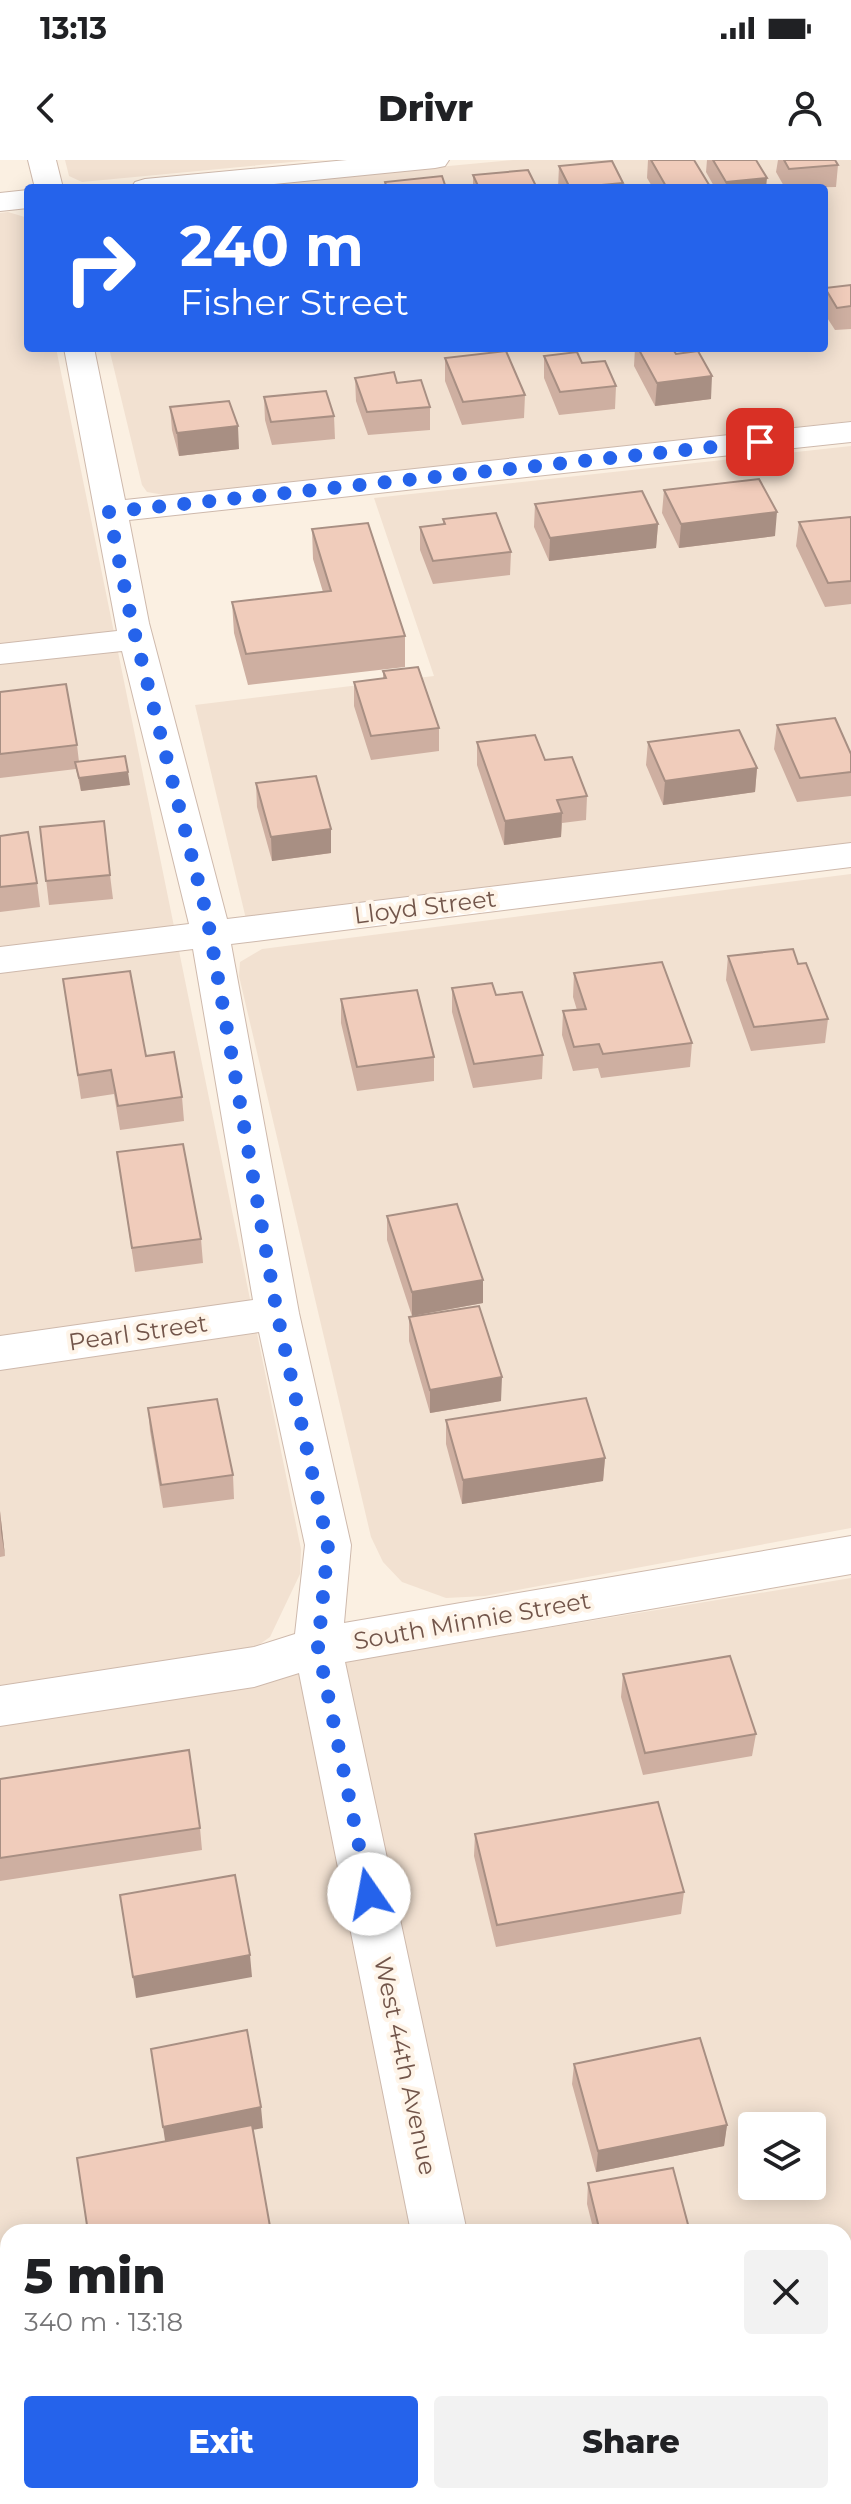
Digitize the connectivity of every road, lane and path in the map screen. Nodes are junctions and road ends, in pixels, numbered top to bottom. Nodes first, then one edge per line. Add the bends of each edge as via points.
1 (42, 160) edge
2 (435, 160) edge
3 (48, 184) edge
4 (186, 184) edge
5 (24, 199) edge
6 (0, 202) edge
7 (80, 352) edge
8 (851, 432) edge
9 (109, 512) junction
10 (137, 639) junction
11 (0, 654) edge
12 (851, 855) edge
13 (210, 933) junction
14 (0, 960) edge
15 (277, 1313) junction
16 (0, 1353) edge
17 (851, 1555) edge
18 (318, 1647) junction
19 (0, 1706) edge
20 (437, 2224) edge

1 - 3 street
2 - 4 street
5 - 6 street
7 - 9 street, West 44th Avenue
8 - 9 street
9 - 10 street, West 44th Avenue
10 - 11 street
10 - 13 street, West 44th Avenue
12 - 13 street, Lloyd Street
13 - 14 street, Lloyd Street
13 - 15 street, West 44th Avenue
15 - 16 street, Pearl Street
15 - 18 street, West 44th Avenue via 328,1545
17 - 18 street, South Minnie Street
18 - 19 street, South Minnie Street via 254,1667
18 - 20 street, West 44th Avenue

